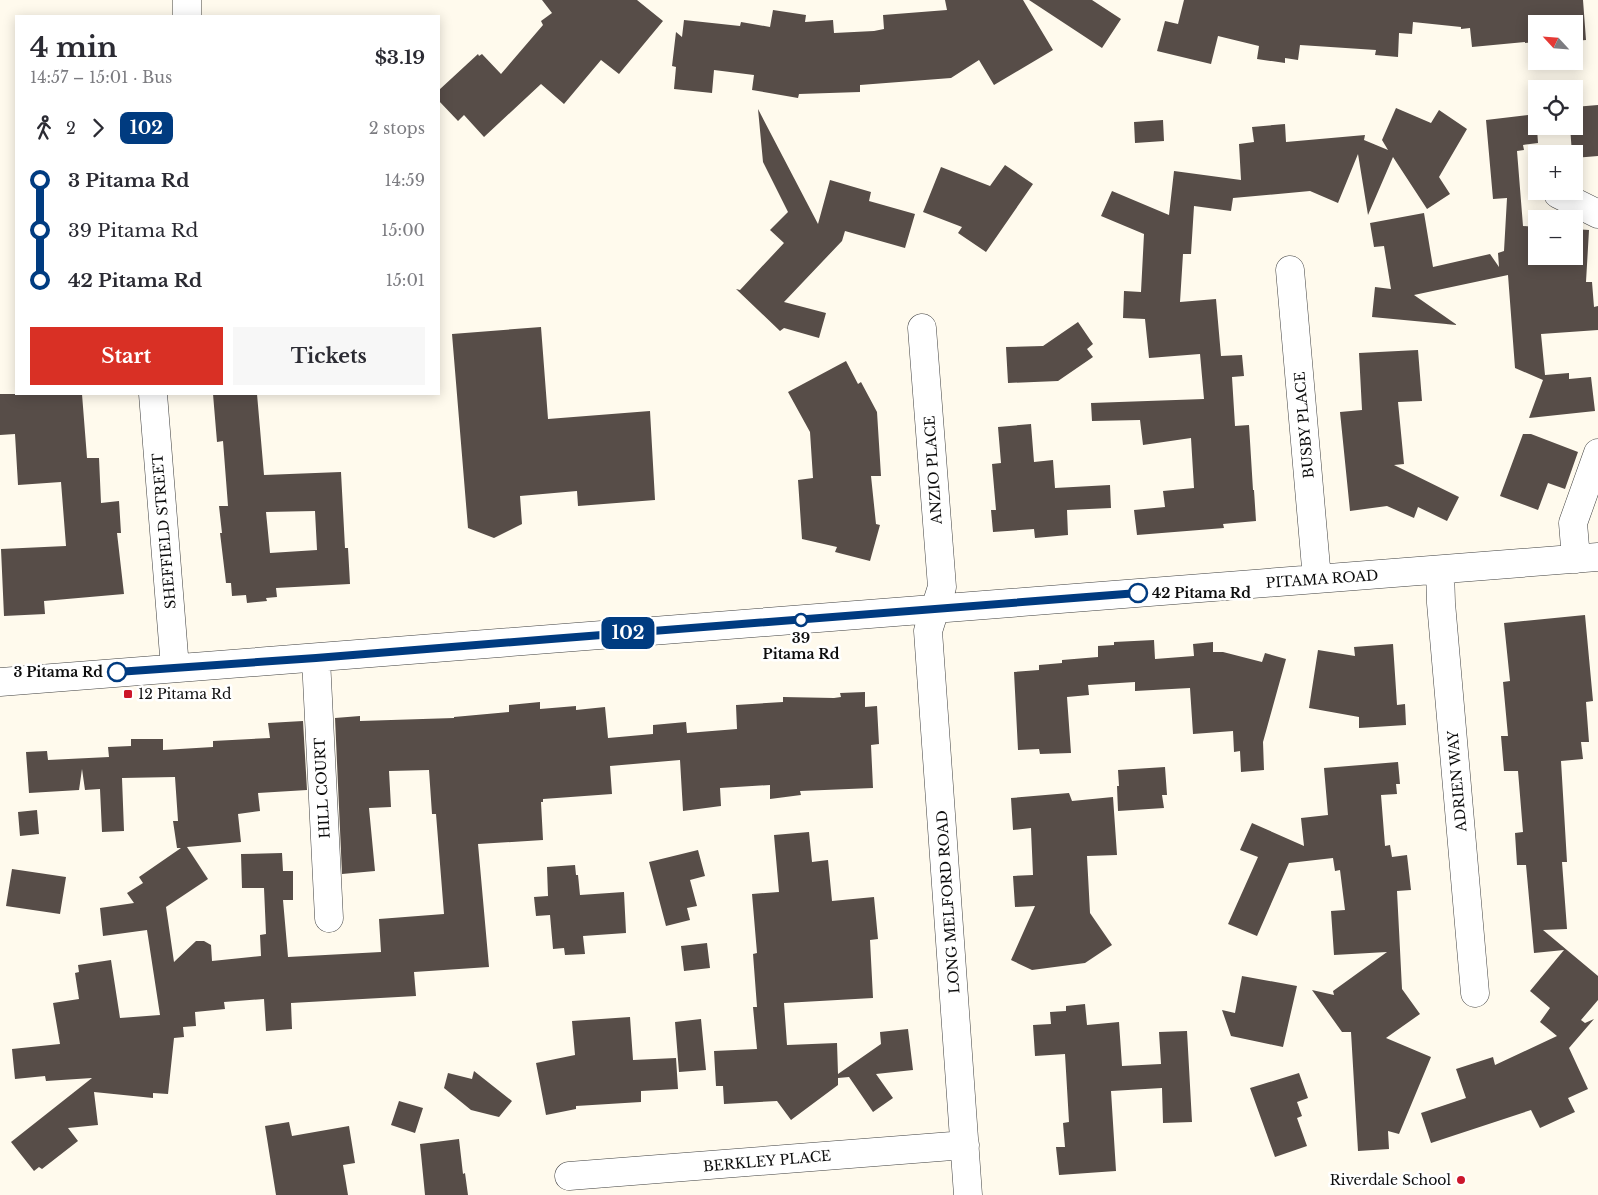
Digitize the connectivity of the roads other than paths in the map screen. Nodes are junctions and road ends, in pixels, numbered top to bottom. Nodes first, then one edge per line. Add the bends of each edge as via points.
1 (186, 0) edge
2 (187, 15) edge
3 (1570, 200) edge
4 (1598, 214) edge
5 (1290, 270) dead end
6 (922, 328) dead end
7 (154, 395) edge
8 (1598, 453) edge
9 (1587, 558) edge
10 (1440, 570) junction
11 (1317, 579) junction
12 (935, 610) junction
13 (316, 658) junction
14 (175, 668) junction
15 (0, 682) edge
16 (329, 918) dead end
17 (1474, 992) dead end
18 (965, 1145) junction
19 (569, 1176) dead end
20 (968, 1195) edge

1 - 2 street
3 - 4 street
5 - 11 street, BUSBY PLACE
6 - 12 street, ANZIO PLACE via 942,587
7 - 14 street, SHEFFIELD STREET
8 - 9 street via 1573,523
9 - 10 street, PITAMA ROAD
10 - 11 street, PITAMA ROAD
10 - 17 street, ADRIEN WAY
11 - 12 street, PITAMA ROAD
12 - 13 street, PITAMA ROAD
12 - 18 street, LONG MELFORD ROAD via 928,632
13 - 14 street, PITAMA ROAD
13 - 16 street, HILL COURT
14 - 15 street, PITAMA ROAD
18 - 19 street, BERKLEY PLACE
18 - 20 street, LONG MELFORD ROAD

